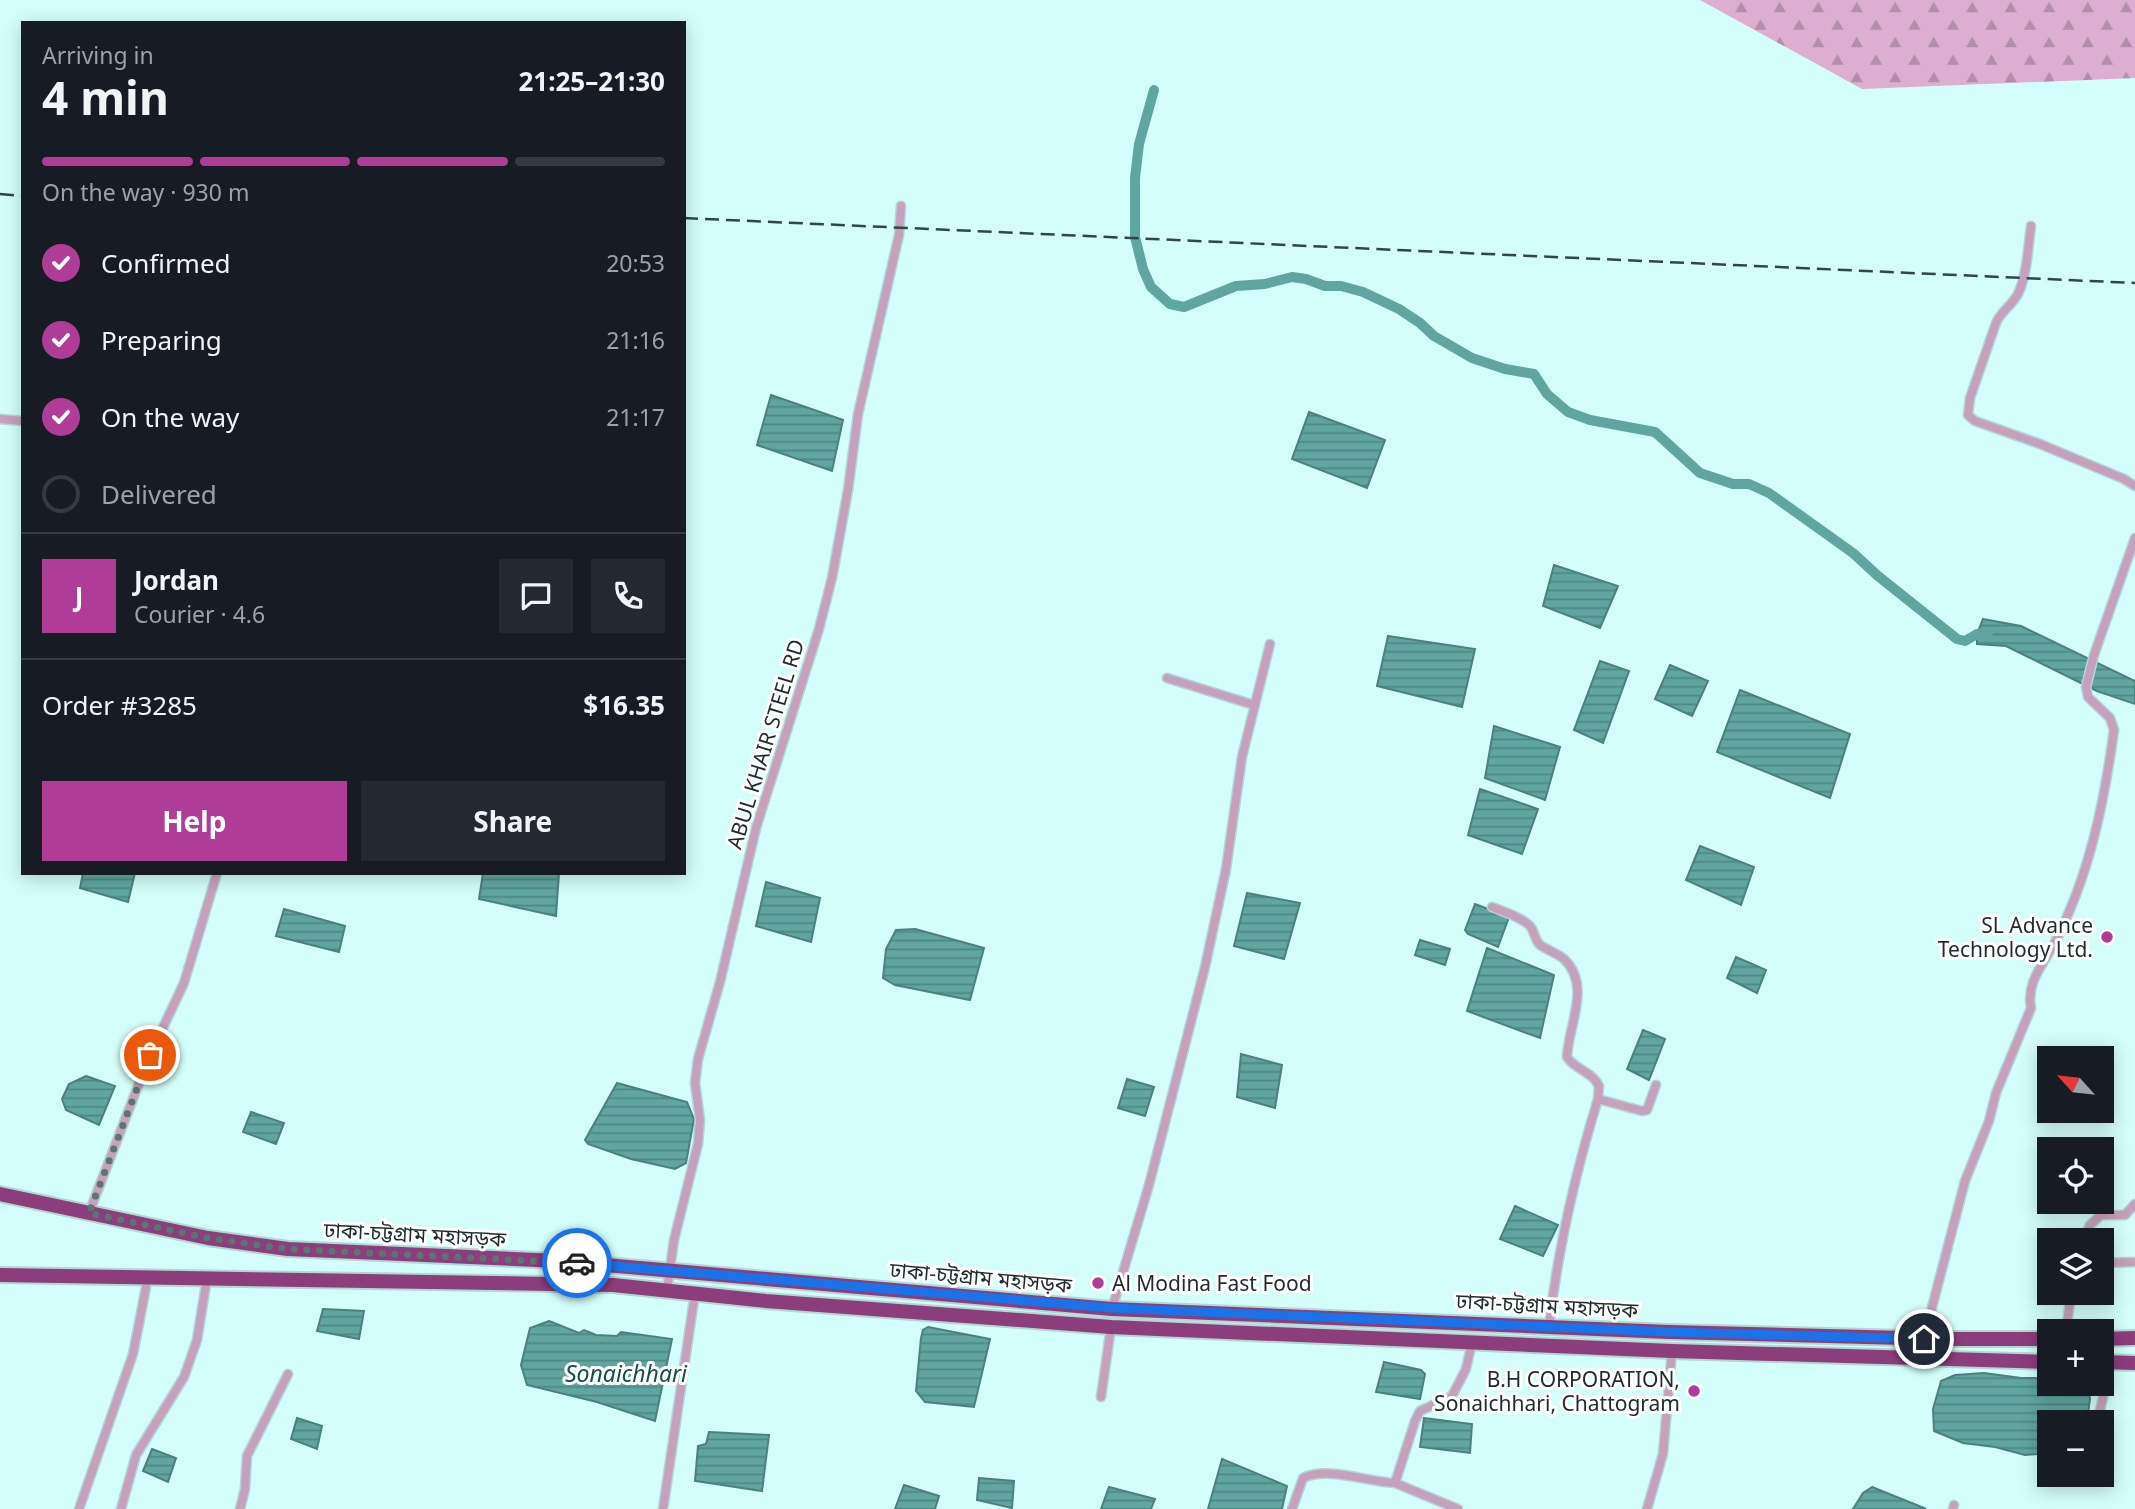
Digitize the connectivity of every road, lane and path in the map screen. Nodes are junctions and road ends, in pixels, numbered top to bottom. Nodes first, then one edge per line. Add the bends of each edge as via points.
1 (901, 206) dead end
2 (2031, 226) dead end
3 (0, 419) edge
4 (21, 421) edge
5 (2135, 486) edge
6 (2135, 538) edge
7 (1270, 645) dead end
8 (1167, 678) dead end
9 (1254, 705) junction
10 (216, 875) edge
11 (1492, 906) dead end
12 (1656, 1085) dead end
13 (1598, 1099) junction
14 (0, 1194) edge
15 (2135, 1204) edge
16 (89, 1213) junction
17 (2088, 1228) edge
18 (537, 1261) junction
19 (2135, 1262) edge
20 (2114, 1263) edge
21 (668, 1272) junction
22 (0, 1275) edge
23 (148, 1277) junction
24 (207, 1278) junction
25 (538, 1284) junction
26 (667, 1290) junction
27 (695, 1293) junction
28 (1112, 1308) junction
29 (1549, 1326) junction
30 (1111, 1327) junction
31 (2135, 1338) edge
32 (1924, 1339) junction
33 (2037, 1339) edge
34 (2114, 1339) edge
35 (1472, 1342) junction
36 (1672, 1351) junction
37 (2037, 1362) edge
38 (2114, 1362) edge
39 (2135, 1363) edge
40 (288, 1374) dead end
41 (1101, 1397) dead end
42 (1395, 1483) junction
43 (79, 1509) edge
44 (121, 1509) edge
45 (240, 1509) edge
46 (663, 1509) edge
47 (1292, 1509) edge
48 (1458, 1509) edge
49 (1647, 1509) edge

1 - 21 street, ABUL KHAIR STEEL RD via 899,235 858,414 832,578 756,828 698,1059 698,1144
2 - 5 street via 2018,294 2000,314 1968,415
3 - 4 street
6 - 32 street via 2086,687 2088,697 2110,718 2114,730 2100,818 2079,889 2036,974 2029,995 2031,1008 1965,1181
7 - 9 street
8 - 9 street
9 - 28 street via 1205,967
10 - 16 street via 184,983 150,1055
11 - 13 street via 1527,924 1539,944 1572,970 1579,997 1567,1057 1597,1080
12 - 13 street via 1647,1110
13 - 29 street via 1567,1216
14 - 16 highway, ঢাকা-চট্টগ্রাম মহাসড়ক
15 - 17 street via 2125,1215 2102,1215
16 - 18 highway, ঢাকা-চট্টগ্রাম মহাসড়ক via 288,1249
18 - 21 highway, ঢাকা-চট্টগ্রাম মহাসড়ক
18 - 25 highway
19 - 20 street
21 - 26 street, ABUL KHAIR STEEL RD
21 - 28 highway, ঢাকা-চট্টগ্রাম মহাসড়ক
22 - 23 highway, ঢাকা-চট্টগ্রাম মহাসড়ক
23 - 24 highway, ঢাকা-চট্টগ্রাম মহাসড়ক
23 - 43 street via 133,1354
24 - 25 highway, ঢাকা-চট্টগ্রাম মহাসড়ক
24 - 44 street via 197,1340 184,1377 136,1455
25 - 26 highway, ঢাকা-চট্টগ্রাম মহাসড়ক
26 - 27 highway, ঢাকা-চট্টগ্রাম মহাসড়ক
27 - 30 highway, ঢাকা-চট্টগ্রাম মহাসড়ক
27 - 46 street
28 - 29 highway, ঢাকা-চট্টগ্রাম মহাসড়ক
29 - 32 highway, ঢাকা-চট্টগ্রাম মহাসড়ক
30 - 35 highway, ঢাকা-চট্টগ্রাম মহাসড়ক
30 - 41 street
31 - 34 highway
32 - 33 highway, ঢাকা-চট্টগ্রাম মহাসড়ক
35 - 36 highway, ঢাকা-চট্টগ্রাম মহাসড়ক
35 - 42 street via 1466,1369 1452,1396 1420,1411
36 - 37 highway, ঢাকা-চট্টগ্রাম মহাসড়ক
36 - 49 street via 1663,1454
38 - 39 highway
40 - 45 street via 247,1455
42 - 47 street via 1310,1475 1303,1478
42 - 48 street

